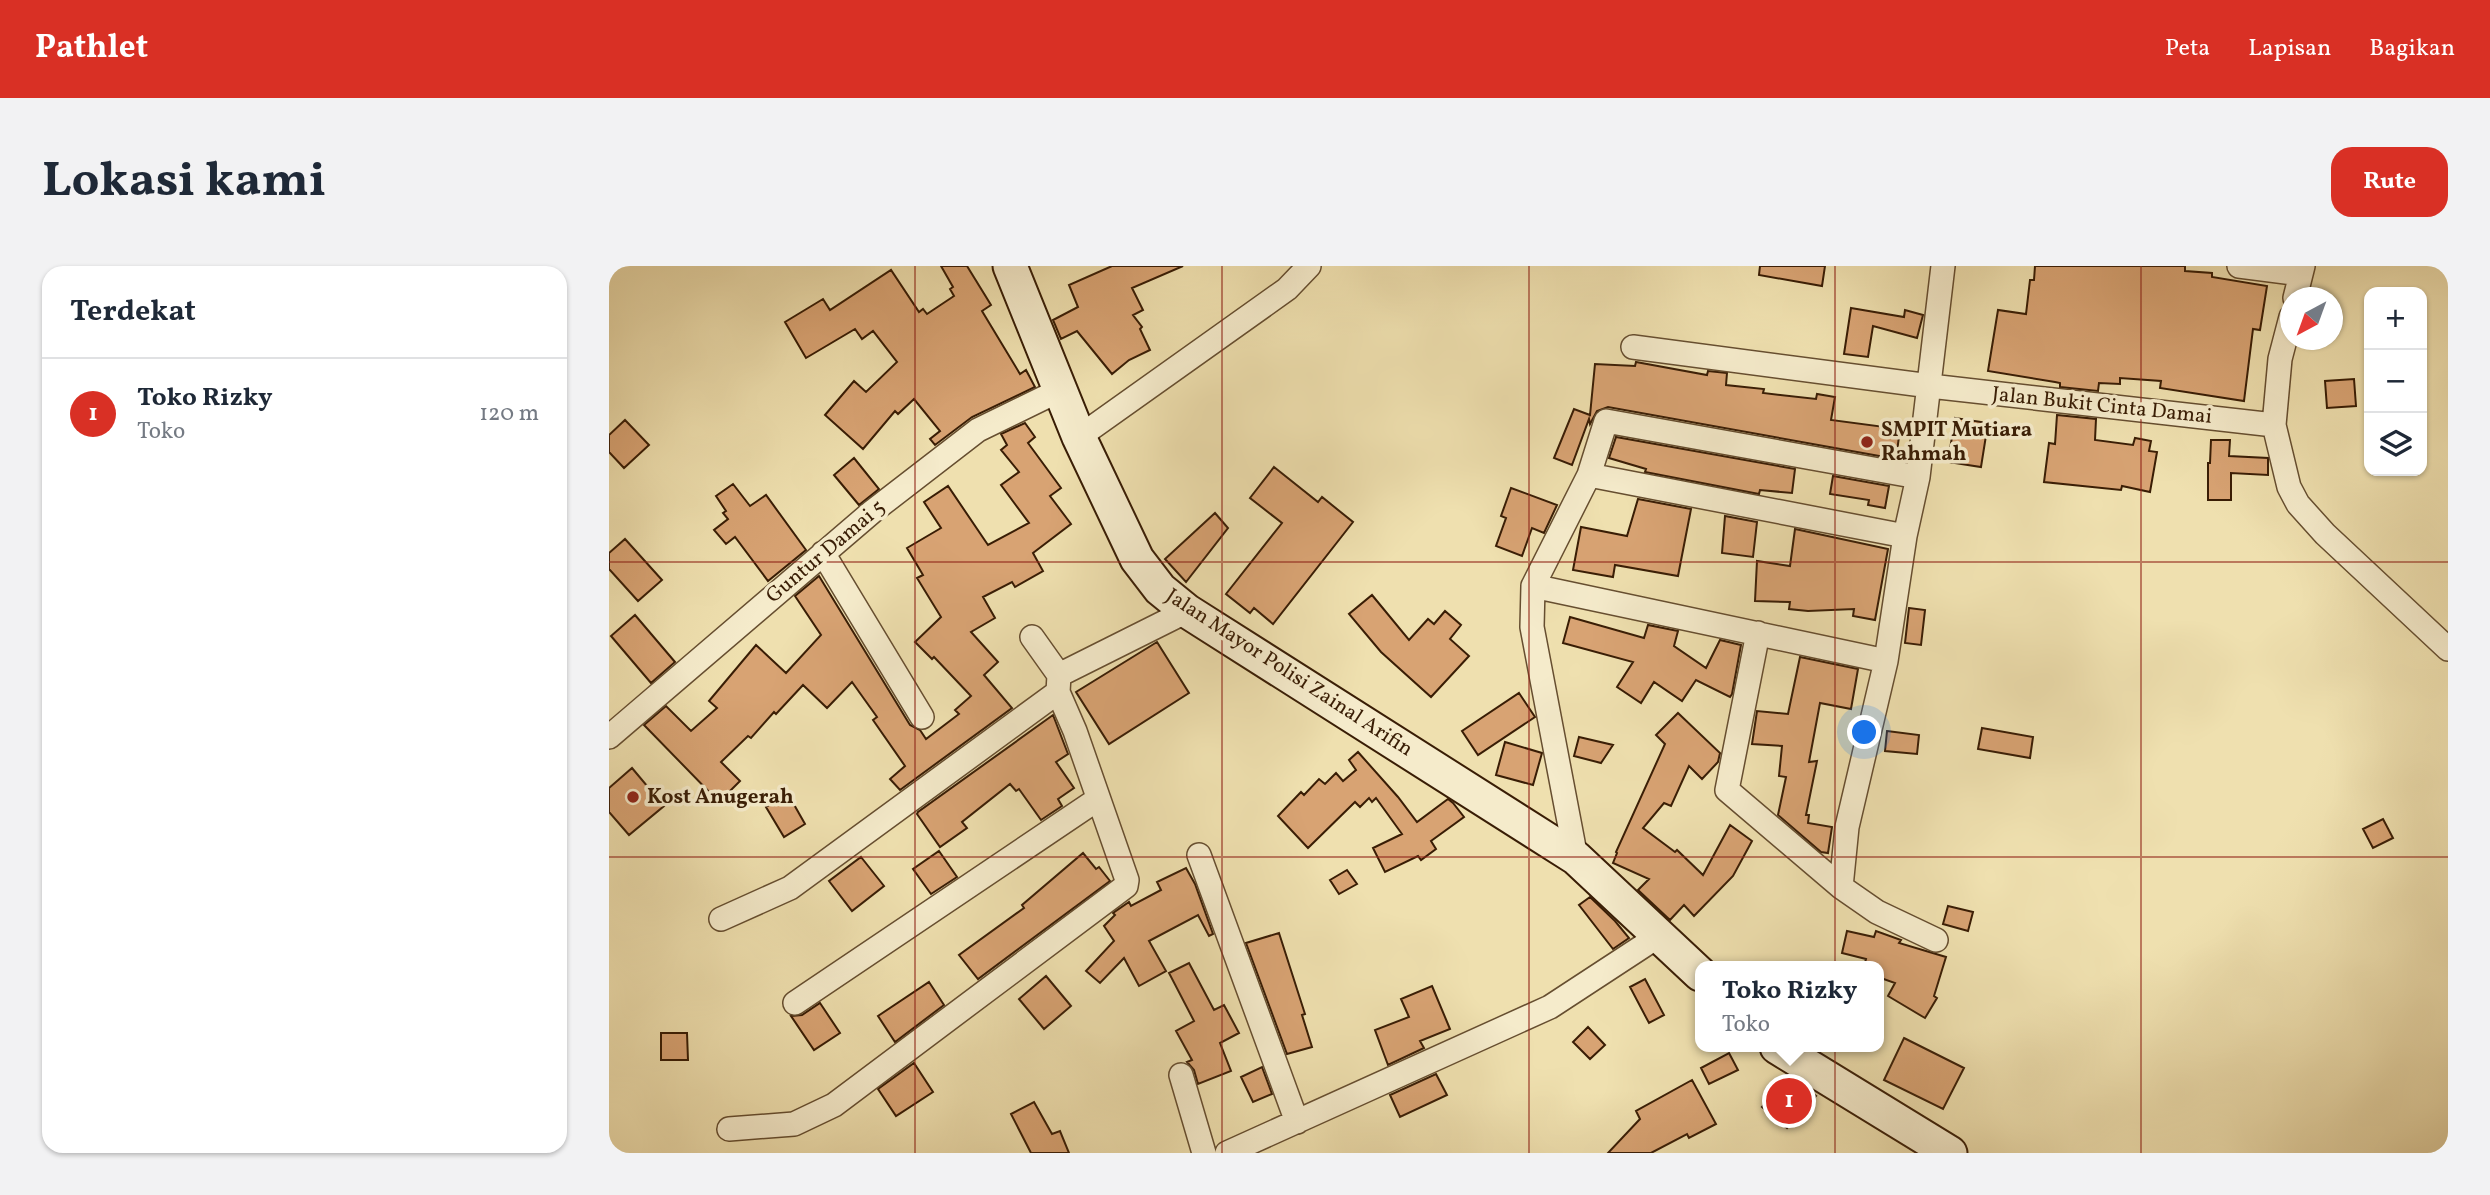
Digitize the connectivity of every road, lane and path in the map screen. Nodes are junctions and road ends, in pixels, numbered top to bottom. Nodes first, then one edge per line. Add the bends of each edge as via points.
1 (1012, 266) edge
2 (1308, 266) edge
3 (1943, 266) edge
4 (2239, 266) edge
5 (2302, 270) edge
6 (2298, 287) edge
7 (1633, 347) dead end
8 (2282, 350) edge
9 (1930, 386) junction
10 (1060, 390) junction
11 (2274, 425) junction
12 (1079, 437) junction
13 (1589, 475) junction
14 (1918, 477) junction
15 (1905, 536) junction
16 (823, 553) junction
17 (1533, 586) junction
18 (1187, 611) junction
19 (1758, 633) junction
20 (1032, 637) dead end
21 (2448, 649) edge
22 (1886, 661) junction
23 (1059, 684) junction
24 (922, 718) dead end
25 (609, 737) edge
26 (1098, 799) junction
27 (1199, 855) dead end
28 (1576, 858) junction
29 (1841, 887) junction
30 (721, 919) dead end
31 (1660, 934) junction
32 (1936, 940) dead end
33 (1695, 969) edge
34 (795, 1003) dead end
35 (1785, 1052) edge
36 (1181, 1075) dead end
37 (1297, 1122) junction
38 (729, 1129) dead end
39 (1204, 1153) edge
40 (1227, 1153) edge
41 (1950, 1153) edge

1 - 10 main road, Jalan Mayor Polisi Zainal Arifin
2 - 12 street via 1287,289
3 - 9 street
4 - 5 street
5 - 6 street
7 - 9 street, Jalan Bukit Cinta Damai
8 - 11 street
9 - 11 street, Jalan Bukit Cinta Damai
9 - 14 street
10 - 12 main road, Jalan Mayor Polisi Zainal Arifin
10 - 16 street, Guntur Damai 5 via 978,430
11 - 21 street via 2289,487 2298,504
12 - 18 main road, Jalan Mayor Polisi Zainal Arifin via 1137,559 1160,589
13 - 14 street via 1607,421
13 - 15 street
13 - 17 street
14 - 15 street
15 - 22 street
16 - 24 street
16 - 25 street, Guntur Damai 5
17 - 19 street
17 - 28 street via 1532,627
18 - 23 street
18 - 28 main road, Jalan Mayor Polisi Zainal Arifin
19 - 22 street
19 - 29 street via 1727,790
20 - 23 street
22 - 29 street via 1847,827
23 - 26 street
23 - 30 street via 790,888
26 - 34 street
26 - 38 street via 1128,882 1125,888 834,1105 794,1124
27 - 37 street
28 - 31 main road, Jalan Mayor Polisi Zainal Arifin
29 - 32 street via 1877,912
31 - 33 main road, Jalan Mayor Polisi Zainal Arifin
31 - 37 street via 1550,1007
35 - 41 main road
36 - 39 street
37 - 40 street

